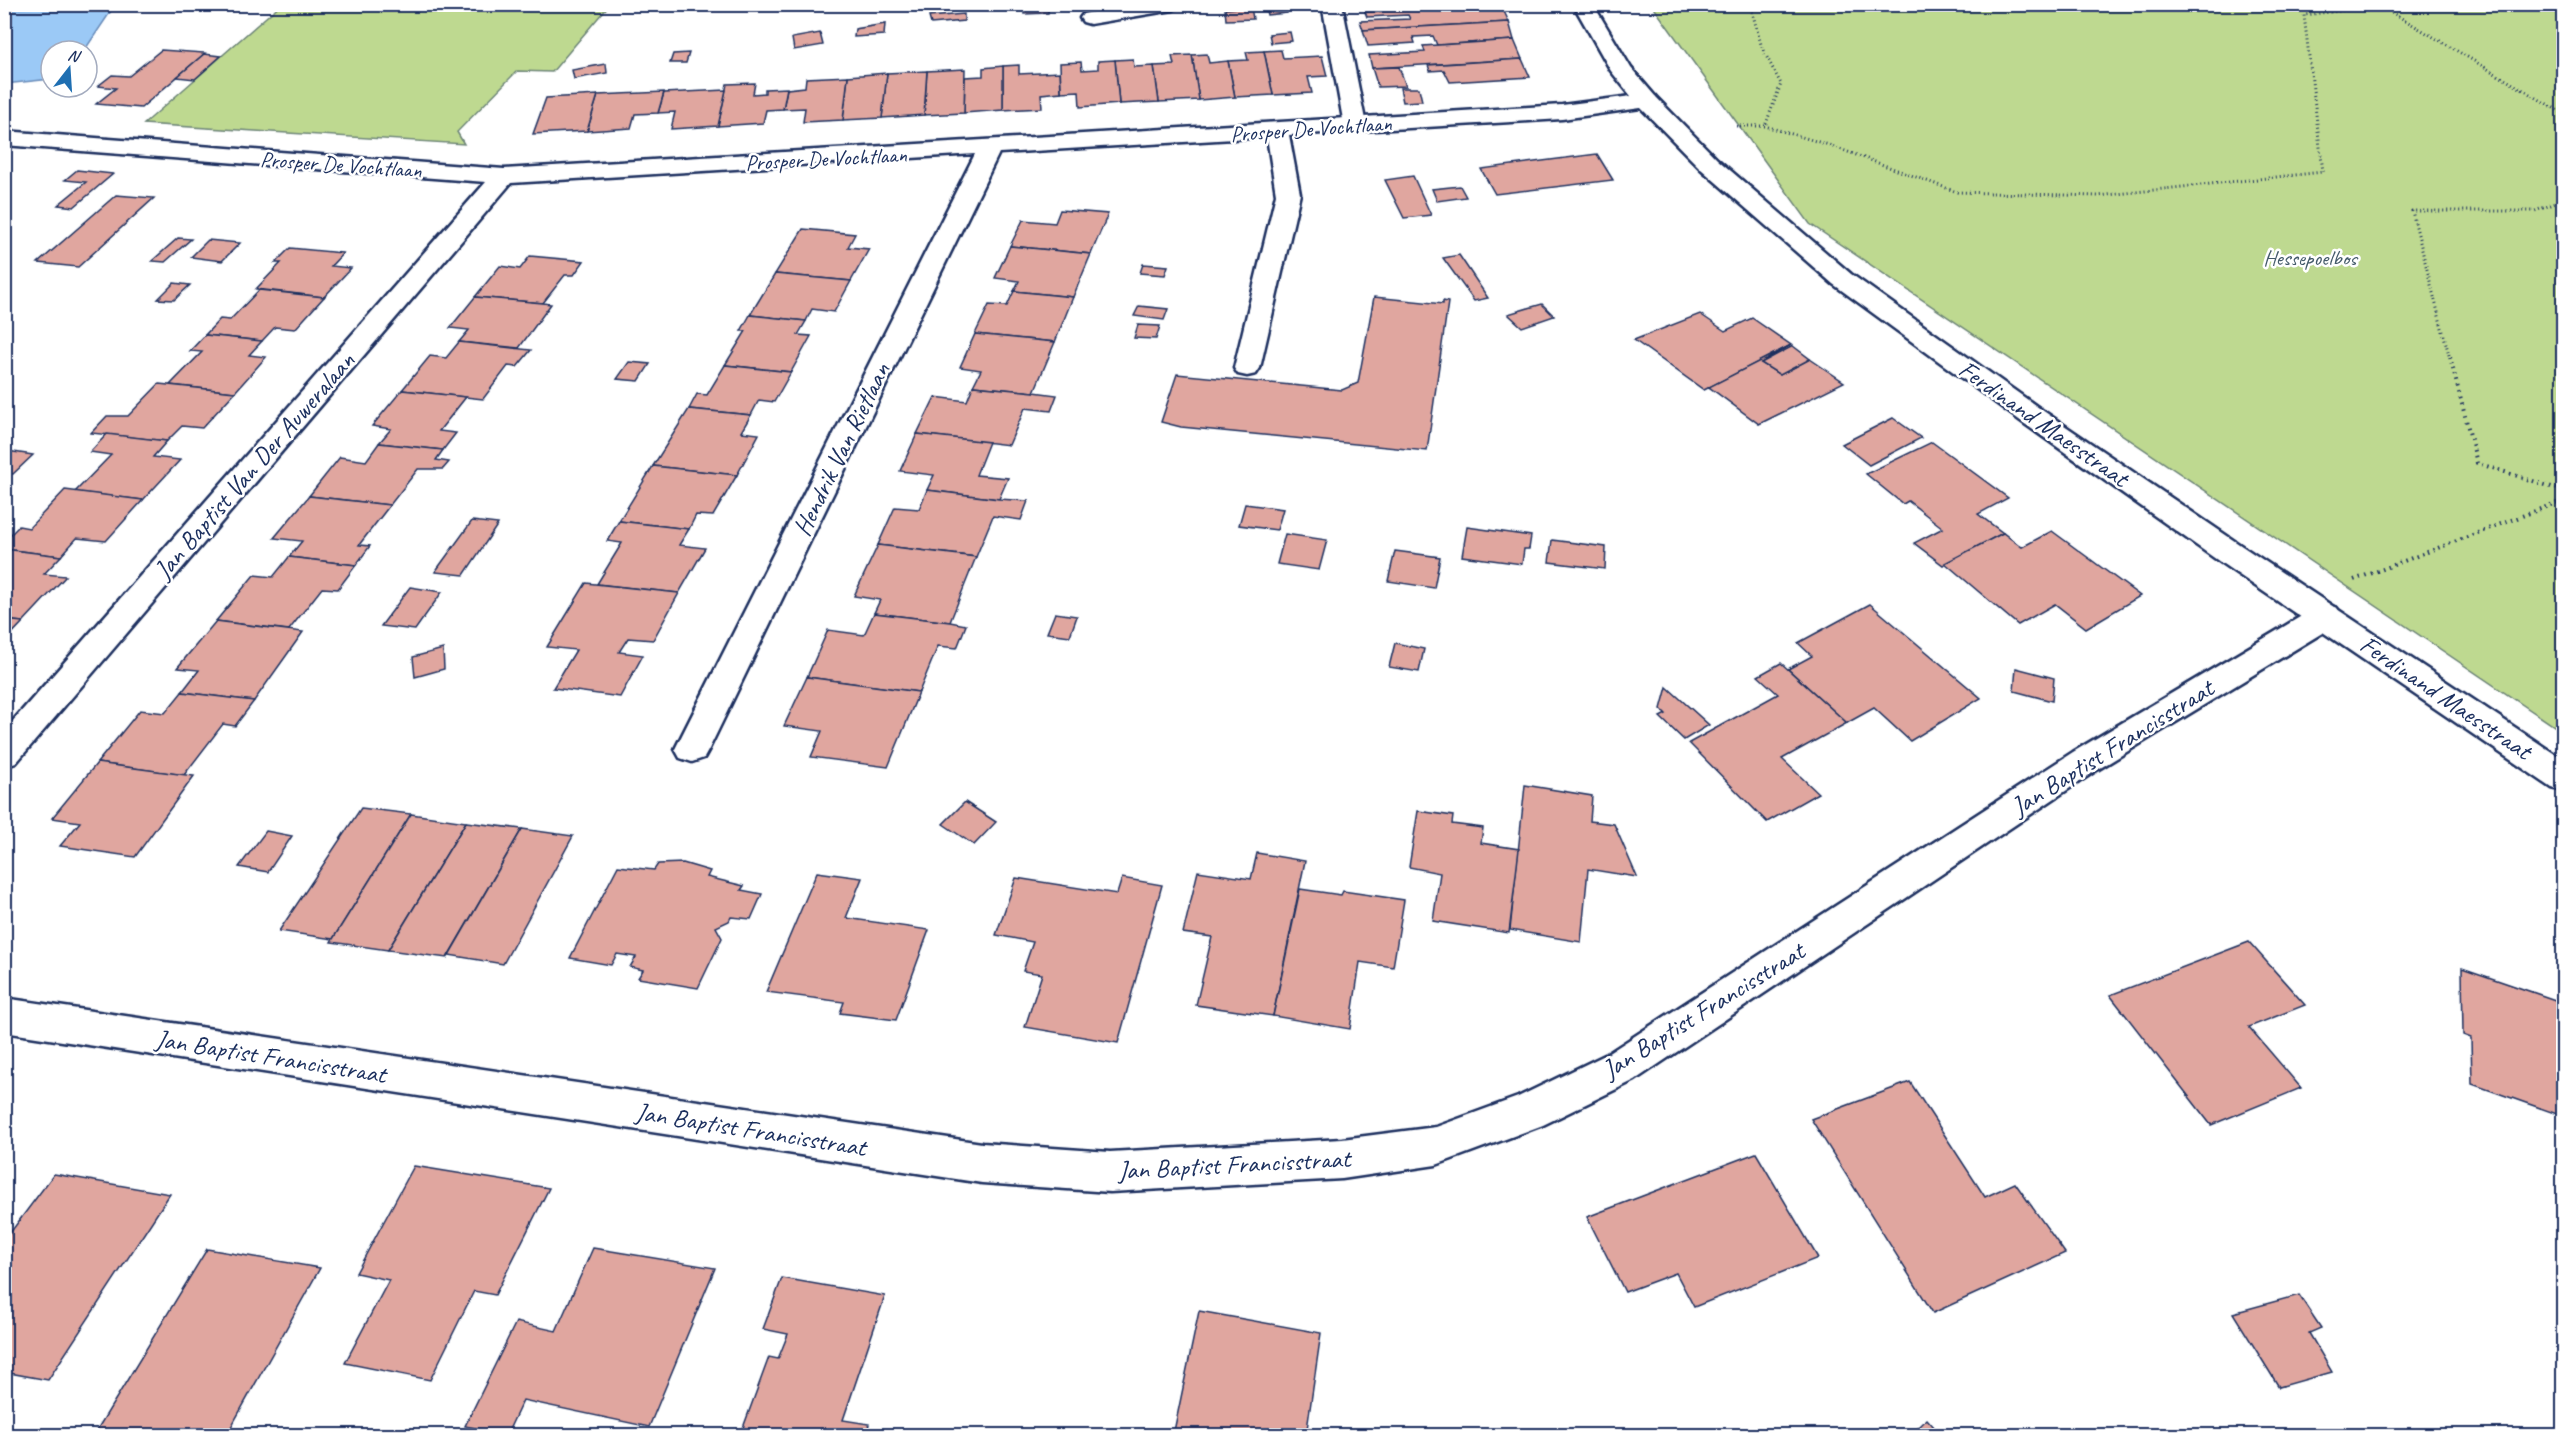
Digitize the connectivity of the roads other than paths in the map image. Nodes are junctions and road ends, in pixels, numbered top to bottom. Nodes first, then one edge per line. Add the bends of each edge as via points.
1 (1173, 4) edge
2 (1332, 4) edge
3 (1583, 4) edge
4 (1090, 18) dead end
5 (1647, 101) junction
6 (1355, 125) junction
7 (1277, 130) junction
8 (4, 138) edge
9 (990, 148) junction
10 (504, 176) junction
11 (1247, 368) dead end
12 (2326, 616) junction
13 (692, 749) dead end
14 (4, 754) edge
15 (2564, 778) edge
16 (4, 1015) edge

1 - 4 street
2 - 6 street
3 - 5 street, Ferdinand Maesstraat via 1622,71
5 - 6 street, Prosper De Vochtlaan via 1562,112
5 - 12 street, Ferdinand Maesstraat via 1709,164 1842,279 2032,416
6 - 7 street, Prosper De Vochtlaan
7 - 9 street, Prosper De Vochtlaan
7 - 11 street via 1288,194
8 - 10 street, Prosper De Vochtlaan
9 - 10 street, Prosper De Vochtlaan
9 - 13 street, Hendrik Van Rietlaan
10 - 14 street, Jan Baptist Van Der Auweralaan
12 - 15 street, Ferdinand Maesstraat
12 - 16 street, Jan Baptist Francisstraat via 2085,761 1621,1066 1529,1112 1436,1146 1342,1159 1110,1172 982,1163

